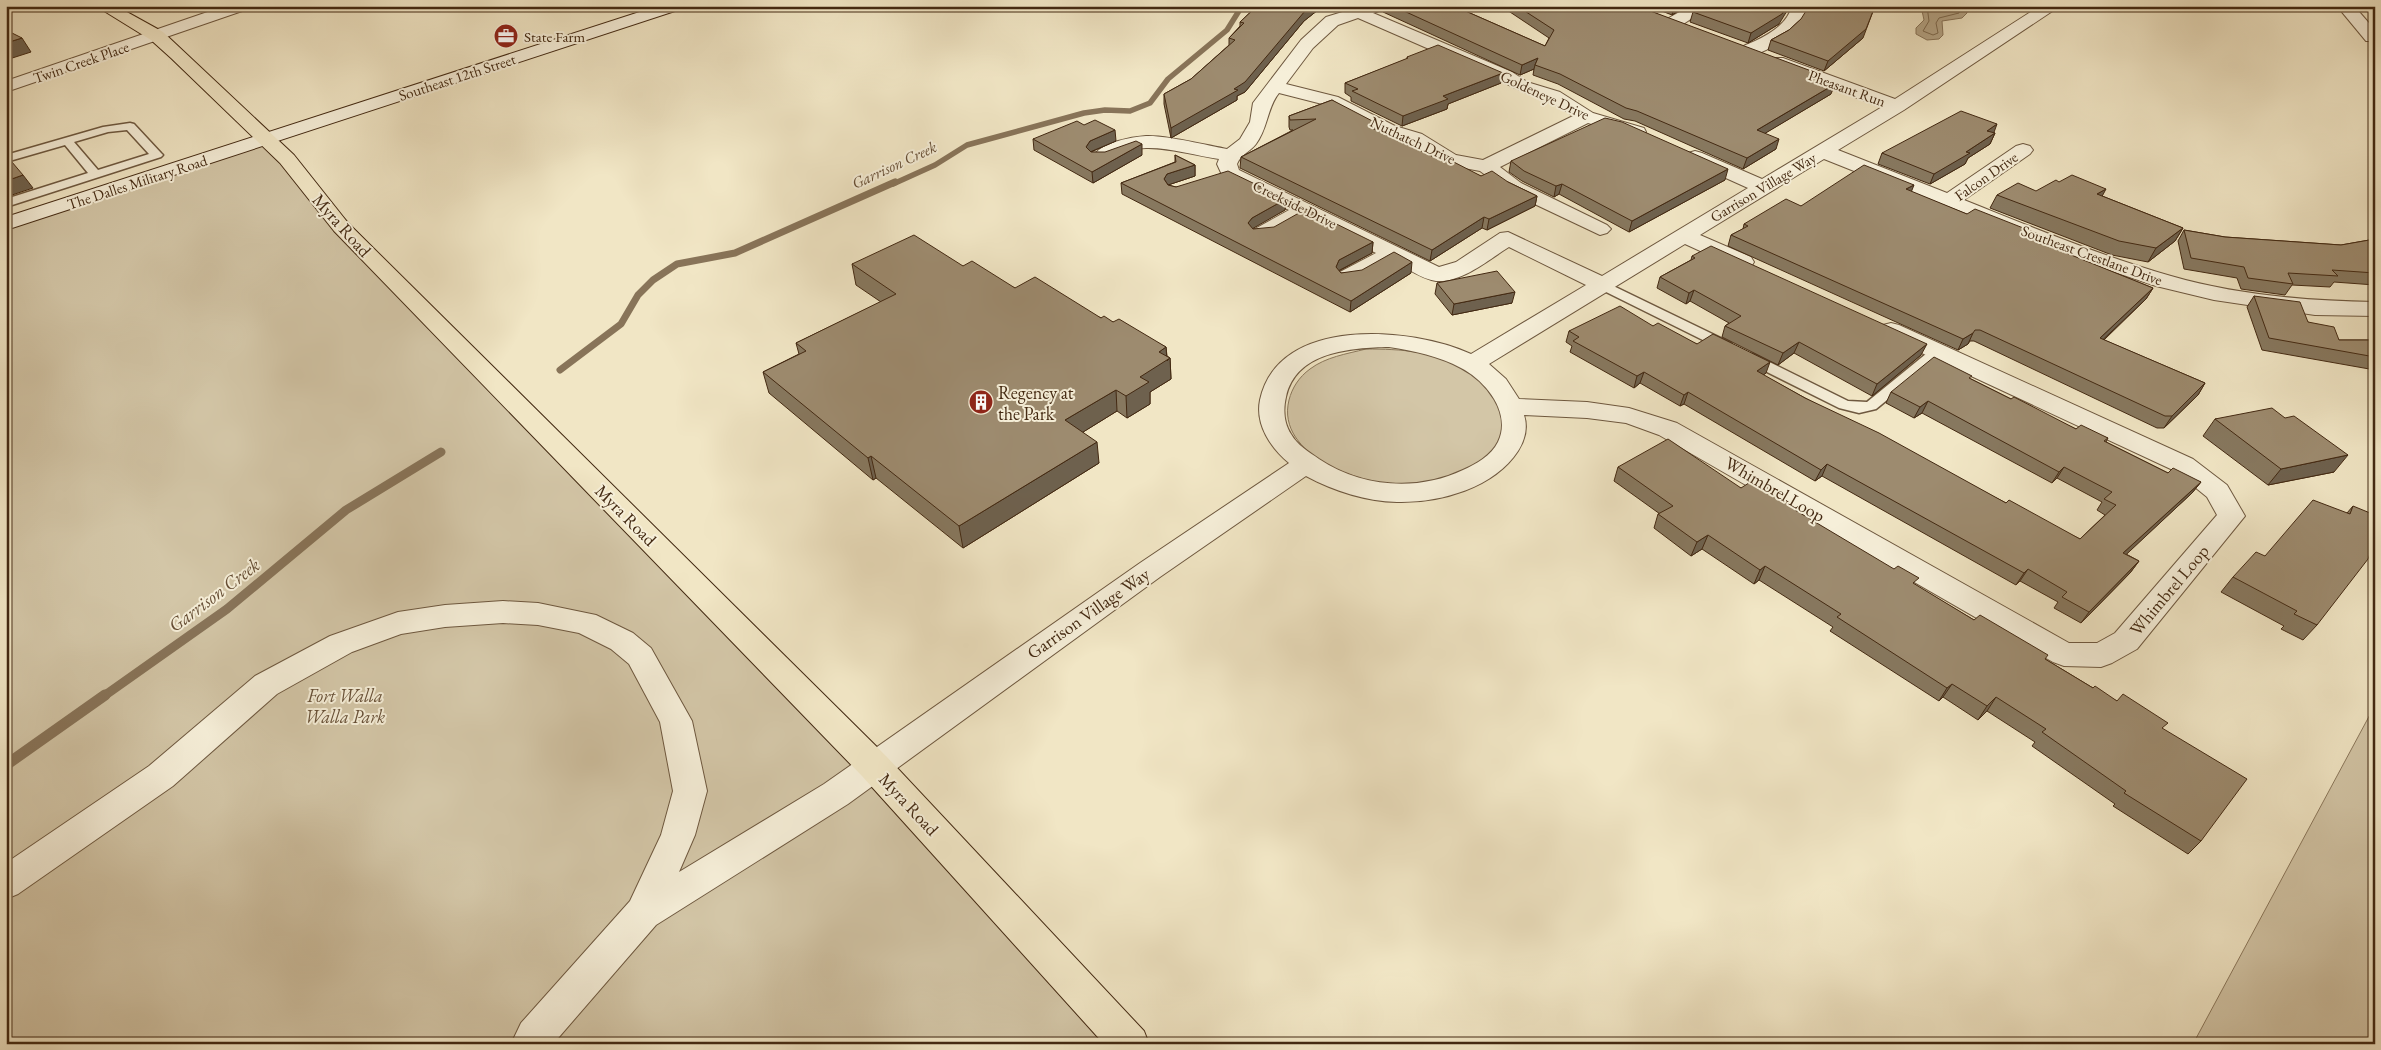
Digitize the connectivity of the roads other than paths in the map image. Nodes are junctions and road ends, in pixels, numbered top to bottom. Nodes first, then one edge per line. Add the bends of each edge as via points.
1 (104, 6) edge
2 (242, 6) edge
3 (675, 6) edge
4 (1379, 6) edge
5 (1702, 6) edge
6 (1800, 6) edge
7 (2052, 6) edge
8 (2345, 6) edge
9 (1357, 12) junction
10 (1656, 16) edge
11 (1673, 22) junction
12 (1692, 30) edge
13 (157, 36) junction
14 (2372, 37) dead end
15 (1728, 44) edge
16 (1747, 51) junction
17 (1274, 86) junction
18 (6, 87) edge
19 (1897, 106) junction
20 (1586, 117) junction
21 (268, 139) junction
22 (1654, 139) edge
23 (67, 141) junction
24 (2023, 150) dead end
25 (1681, 151) edge
26 (1822, 151) junction
27 (1099, 157) edge
28 (6, 159) edge
29 (1486, 166) junction
30 (1224, 169) junction
31 (95, 174) junction
32 (1762, 187) junction
33 (1949, 201) junction
34 (6, 203) edge
35 (1306, 209) junction
36 (6, 224) edge
37 (1600, 229) dead end
38 (1260, 234) edge
39 (1683, 235) junction
40 (1392, 253) junction
41 (1765, 272) edge
42 (1348, 277) edge
43 (1601, 284) junction
44 (2375, 309) edge
45 (1874, 322) edge
46 (1937, 352) junction
47 (1472, 364) junction
48 (1509, 406) junction
49 (1305, 464) junction
50 (874, 766) junction
51 (6, 884) edge
52 (643, 913) junction
53 (530, 1044) edge
54 (1130, 1044) edge

1 - 13 highway, Myra Road
2 - 13 street, Twin Creek Place
3 - 21 street, Southeast 12th Street
4 - 9 street
5 - 11 street
6 - 16 street via 1777,37
7 - 19 street, Garrison Village Way
8 - 14 street
9 - 17 street via 1332,20 1307,44
9 - 20 street, Goldeneye Drive via 1506,76 1521,86 1554,96
10 - 11 street
11 - 12 street
13 - 18 street, Twin Creek Place
13 - 21 highway, Myra Road
15 - 16 street, Pheasant Run
16 - 19 street, Pheasant Run
17 - 29 street, Nuthatch Drive via 1332,101 1388,130 1415,138 1450,160
17 - 30 street via 1262,103 1260,122 1248,142
19 - 26 street, Garrison Village Way
20 - 22 street, Goldeneye Drive via 1627,127
20 - 29 street
21 - 36 street, The Dalles Military Road
21 - 50 highway, Myra Road via 341,227
23 - 28 lane
23 - 31 lane
23 - 31 lane via 107,128 130,126 157,155
24 - 33 street, Falcon Drive
25 - 32 street
26 - 32 street, Garrison Village Way
26 - 33 street, Southeast Crestlane Drive
27 - 30 street, Creekside Drive via 1124,146 1147,142
29 - 37 street, Nuthatch Drive via 1514,187
30 - 35 street, Creekside Drive
31 - 34 lane
32 - 39 street, Garrison Village Way
33 - 44 street, Southeast Crestlane Drive via 2075,251 2164,281 2315,308
35 - 38 street
35 - 40 street, Creekside Drive
39 - 41 street
39 - 43 street, Garrison Village Way
40 - 42 street
40 - 43 street, Creekside Drive via 1436,274 1445,274 1508,238
43 - 46 lane via 1844,405 1871,406
43 - 47 street, Garrison Village Way
45 - 46 street, Whimbrel Loop
46 - 48 street, Whimbrel Loop via 2184,465 2218,491 2231,516 2126,641 2101,655 2064,654 1668,429 1629,416
47 - 48 street via 1493,381
47 - 49 street via 1420,344 1390,340 1354,341 1308,355 1282,376 1271,399 1272,424 1283,443
48 - 49 street via 1513,433 1506,450 1494,464 1468,480 1432,491 1397,493 1356,487
49 - 50 street, Garrison Village Way
50 - 52 street, Garrison Village Way via 836,794
50 - 54 highway, Myra Road
51 - 52 street via 161,776 266,685 341,644 398,623 503,612 538,614 586,623 622,641 640,656 676,721 690,790 678,835
52 - 53 street

